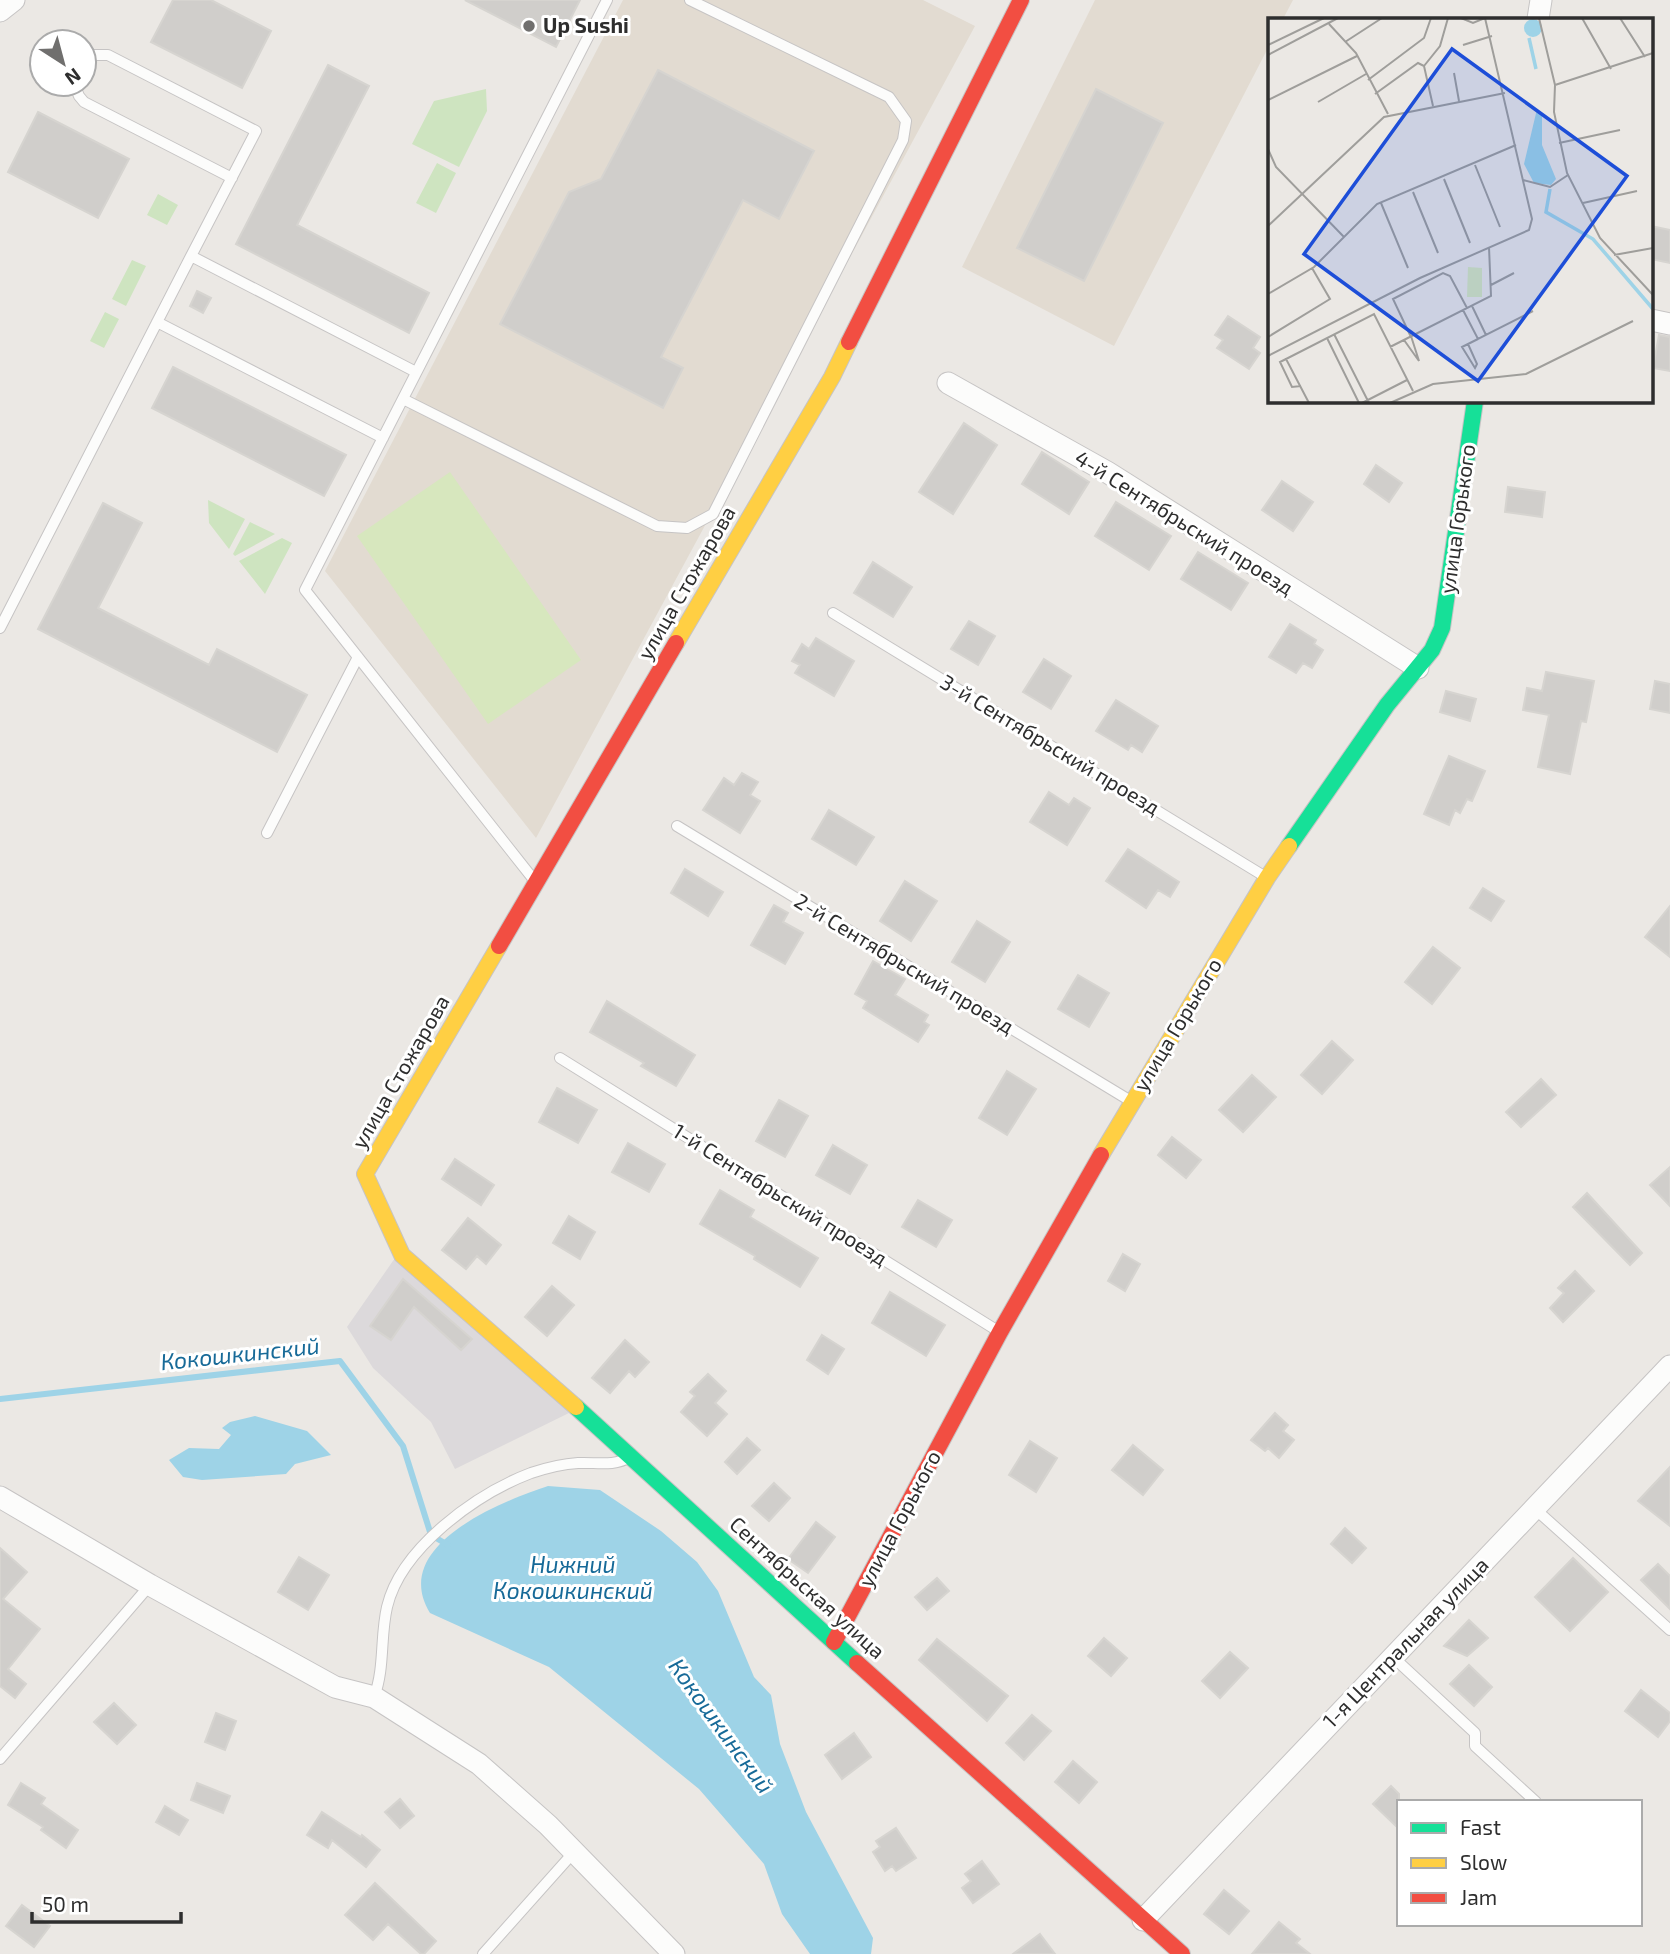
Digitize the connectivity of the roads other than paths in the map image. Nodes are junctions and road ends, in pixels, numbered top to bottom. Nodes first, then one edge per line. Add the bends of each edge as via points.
1 (14, 0) edge
2 (607, 0) edge
3 (691, 0) edge
4 (1021, 0) edge
5 (1541, 0) edge
6 (0, 11) edge
7 (1538, 18) edge
8 (98, 55) edge
9 (81, 98) edge
10 (232, 178) junction
11 (191, 256) junction
12 (1652, 320) edge
13 (158, 323) junction
14 (1670, 324) edge
15 (416, 372) junction
16 (948, 383) dead end
17 (403, 399) junction
18 (1475, 402) edge
19 (383, 438) junction
20 (833, 612) dead end
21 (0, 628) edge
22 (358, 657) junction
23 (1418, 668) junction
24 (677, 826) dead end
25 (267, 833) dead end
26 (1267, 877) junction
27 (536, 883) junction
28 (560, 1058) dead end
29 (1131, 1102) junction
30 (402, 1255) joint
31 (1000, 1332) junction
32 (1670, 1366) edge
33 (632, 1456) junction
34 (0, 1497) edge
35 (1534, 1508) junction
36 (150, 1585) junction
37 (1670, 1630) edge
38 (834, 1642) junction
39 (1393, 1657) junction
40 (374, 1697) junction
41 (0, 1759) edge
42 (1534, 1800) edge
43 (574, 1852) junction
44 (1143, 1920) junction
45 (483, 1954) edge
46 (674, 1954) edge
47 (1182, 1954) edge

1 - 6 street
2 - 15 lane
3 - 17 lane via 889,97 906,121 903,140 713,514 687,528 657,526
4 - 27 street, улица Стожарова via 832,377
5 - 7 street
8 - 10 lane via 108,55 256,131
9 - 10 lane
10 - 11 lane
11 - 13 lane
11 - 15 lane
12 - 14 street
13 - 19 lane
13 - 21 lane
15 - 17 lane
16 - 23 street, 4-й Сентябрьский проезд via 1107,472
17 - 19 lane
18 - 23 street, улица Горького via 1443,628
19 - 22 lane via 305,590
20 - 26 lane, 3-й Сентябрьский проезд
22 - 25 lane
22 - 27 lane
23 - 26 street, улица Горького
24 - 29 lane, 2-й Сентябрьский проезд
26 - 29 street, улица Горького
27 - 30 street, улица Стожарова via 365,1174
28 - 31 lane, 1-й Сентябрьский проезд
29 - 31 street, улица Горького
30 - 33 street, Сентябрьская улица
31 - 38 street, улица Горького
32 - 35 street, 1-я Центральная улица
33 - 38 street, Сентябрьская улица
33 - 40 lane via 616,1463 579,1463 532,1473 431,1535 407,1561 389,1599
34 - 36 street
35 - 37 lane
35 - 39 street, 1-я Центральная улица
36 - 40 street via 335,1687
36 - 41 lane
38 - 44 street, Сентябрьская улица
39 - 42 lane via 1475,1733 1475,1746
39 - 44 street, 1-я Центральная улица
40 - 43 street via 479,1764
43 - 45 lane
43 - 46 street
44 - 47 street, Сентябрьская улица

